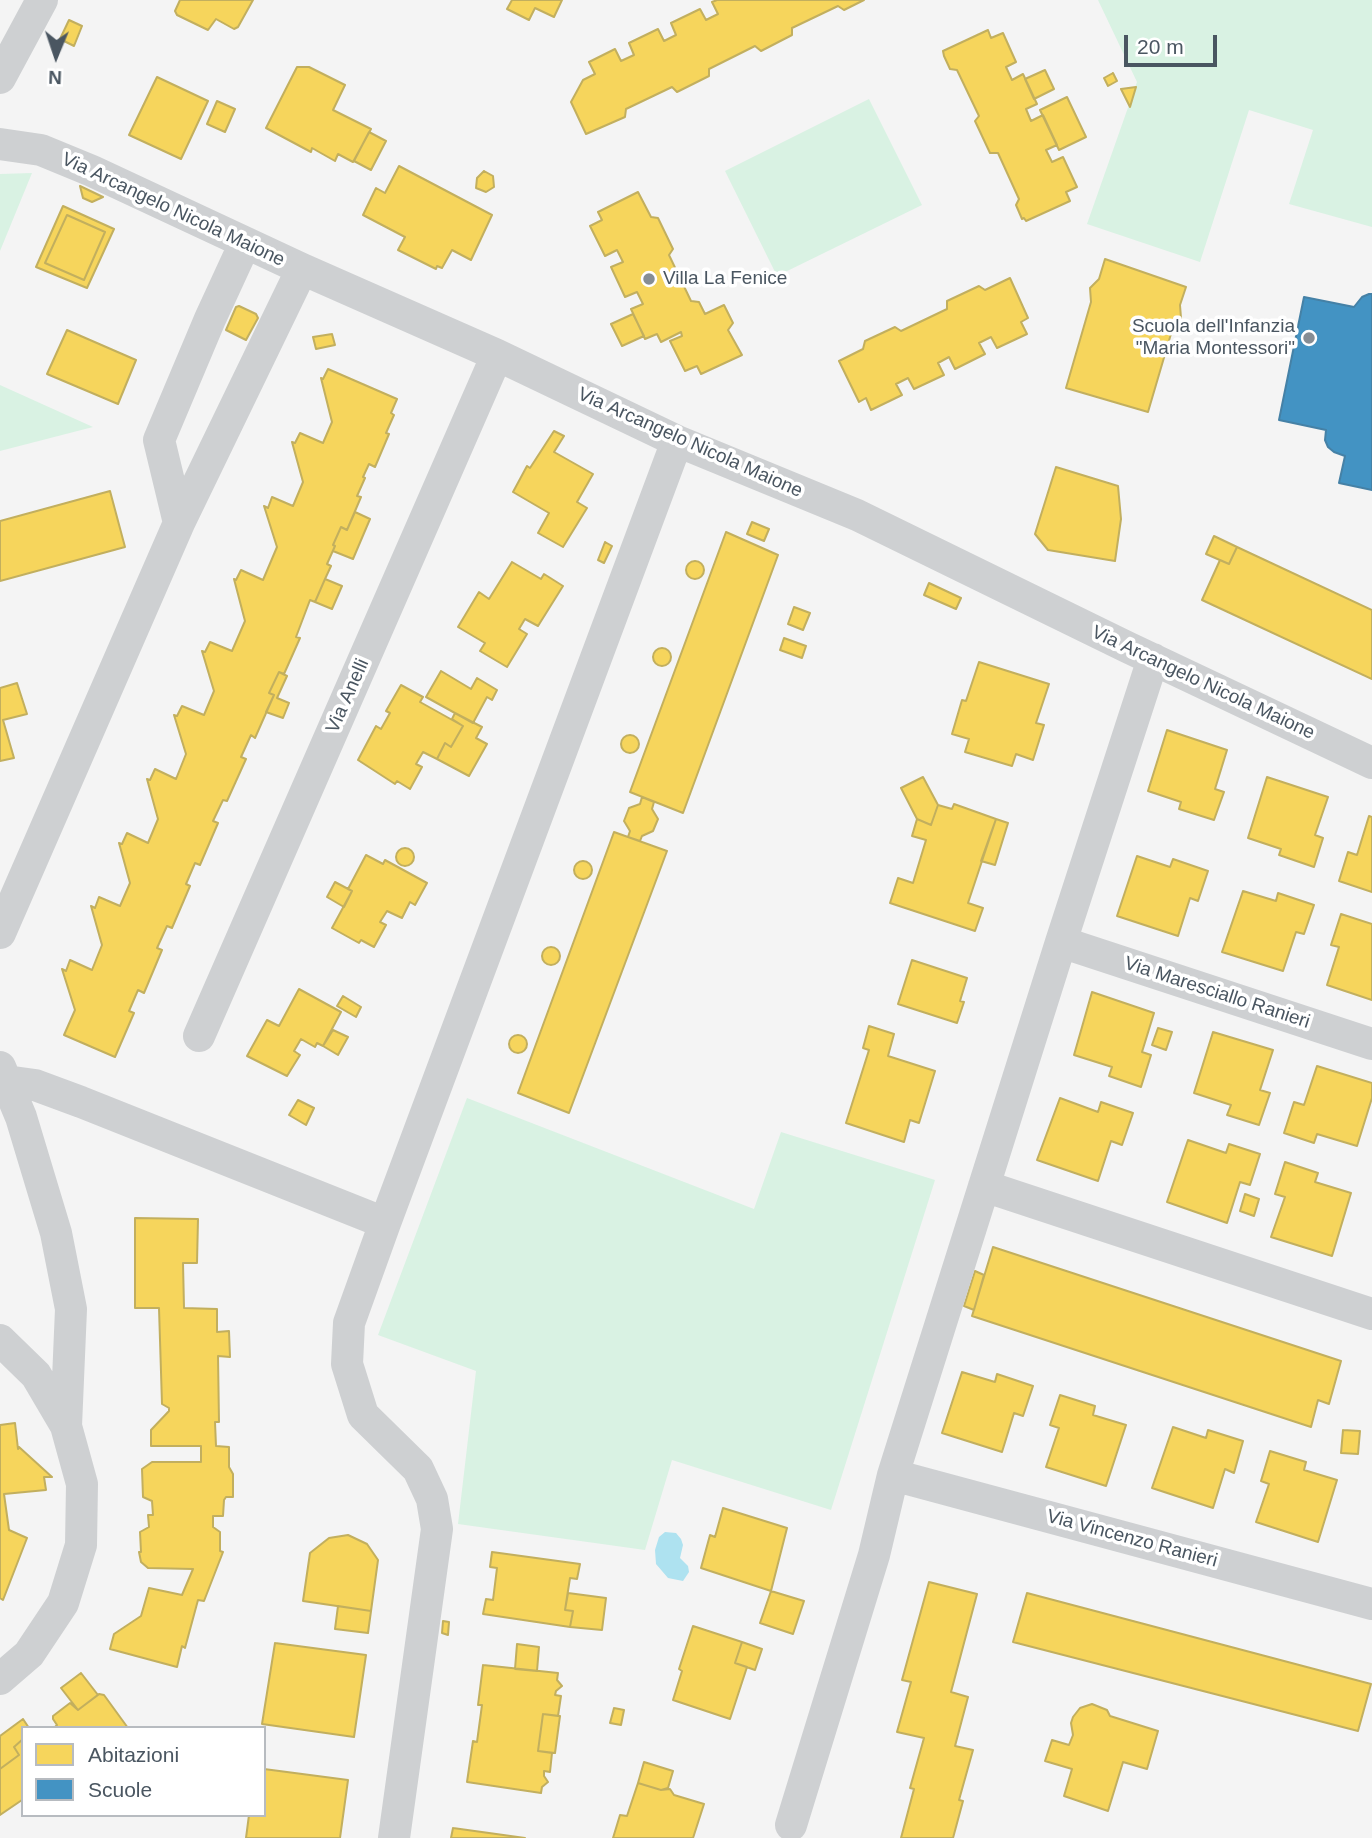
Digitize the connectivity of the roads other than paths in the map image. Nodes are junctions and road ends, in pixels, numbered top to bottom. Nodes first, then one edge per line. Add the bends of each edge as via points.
1 (41, 0) edge
2 (0, 78) edge
3 (0, 144) edge
4 (245, 243) junction
5 (302, 269) junction
6 (497, 355) junction
7 (677, 441) junction
8 (179, 523) junction
9 (1153, 659) junction
10 (1372, 763) edge
11 (0, 933) edge
12 (1061, 942) junction
13 (199, 1036) dead end
14 (1372, 1044) edge
15 (3, 1074) edge
16 (985, 1186) junction
17 (385, 1223) junction
18 (1372, 1314) edge
19 (0, 1340) edge
20 (66, 1426) junction
21 (893, 1475) junction
22 (1372, 1604) edge
23 (0, 1679) edge
24 (790, 1825) dead end
25 (394, 1838) edge

1 - 2 street
3 - 4 street, Via Arcangelo Nicola Maione via 41,150
4 - 5 street, Via Arcangelo Nicola Maione
4 - 8 street via 159,440
5 - 6 street, Via Arcangelo Nicola Maione
5 - 8 street
6 - 7 street, Via Arcangelo Nicola Maione
6 - 13 street, Via Anelli
7 - 9 street, Via Arcangelo Nicola Maione via 857,514
7 - 17 street
8 - 11 street
9 - 10 street, Via Arcangelo Nicola Maione
9 - 12 street
12 - 14 street, Via Maresciallo Ranieri
12 - 16 street
15 - 17 street
15 - 20 street via 56,1233 71,1309
16 - 18 street
16 - 21 street
17 - 25 street via 349,1323 347,1364 363,1415 418,1469 432,1499 437,1529
19 - 20 street via 37,1375
20 - 23 street via 82,1484 81,1545 63,1603 29,1654
21 - 22 street, Via Vincenzo Ranieri
21 - 24 street via 874,1555

